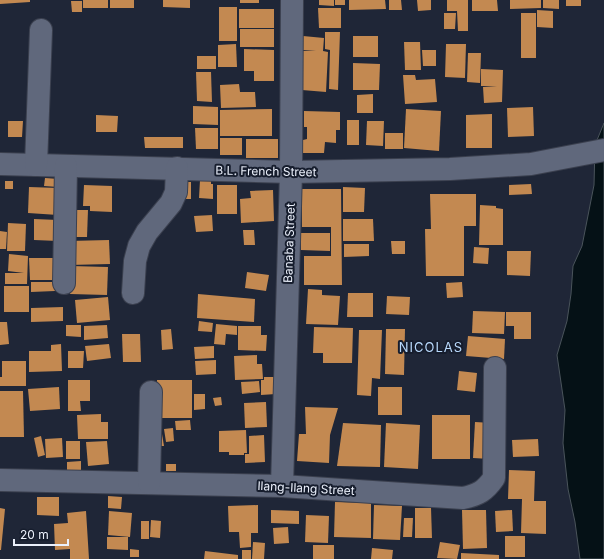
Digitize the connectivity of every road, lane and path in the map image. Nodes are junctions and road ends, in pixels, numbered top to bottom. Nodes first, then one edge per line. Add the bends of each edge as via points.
1 (292, 0) edge
2 (41, 30) dead end
3 (604, 150) edge
4 (0, 164) edge
5 (36, 165) junction
6 (66, 166) junction
7 (177, 168) junction
8 (291, 172) junction
9 (64, 283) dead end
10 (133, 293) dead end
11 (494, 368) dead end
12 (151, 392) dead end
13 (0, 480) edge
14 (150, 483) junction
15 (282, 486) junction

1 - 8 street, Banaba Street
2 - 5 street
3 - 8 street, B.L. French Street via 531,164 457,169
4 - 5 street, B.L. French Street
5 - 6 street, B.L. French Street
6 - 7 street, B.L. French Street
6 - 9 street
7 - 8 street, B.L. French Street
7 - 10 street via 176,192 172,204 146,232 139,246 135,261
8 - 15 street, Banaba Street
11 - 15 street, Ilang-Ilang Street via 494,478 487,489 463,498
12 - 14 street
13 - 14 street, Ilang-Ilang Street
14 - 15 street, Ilang-Ilang Street

